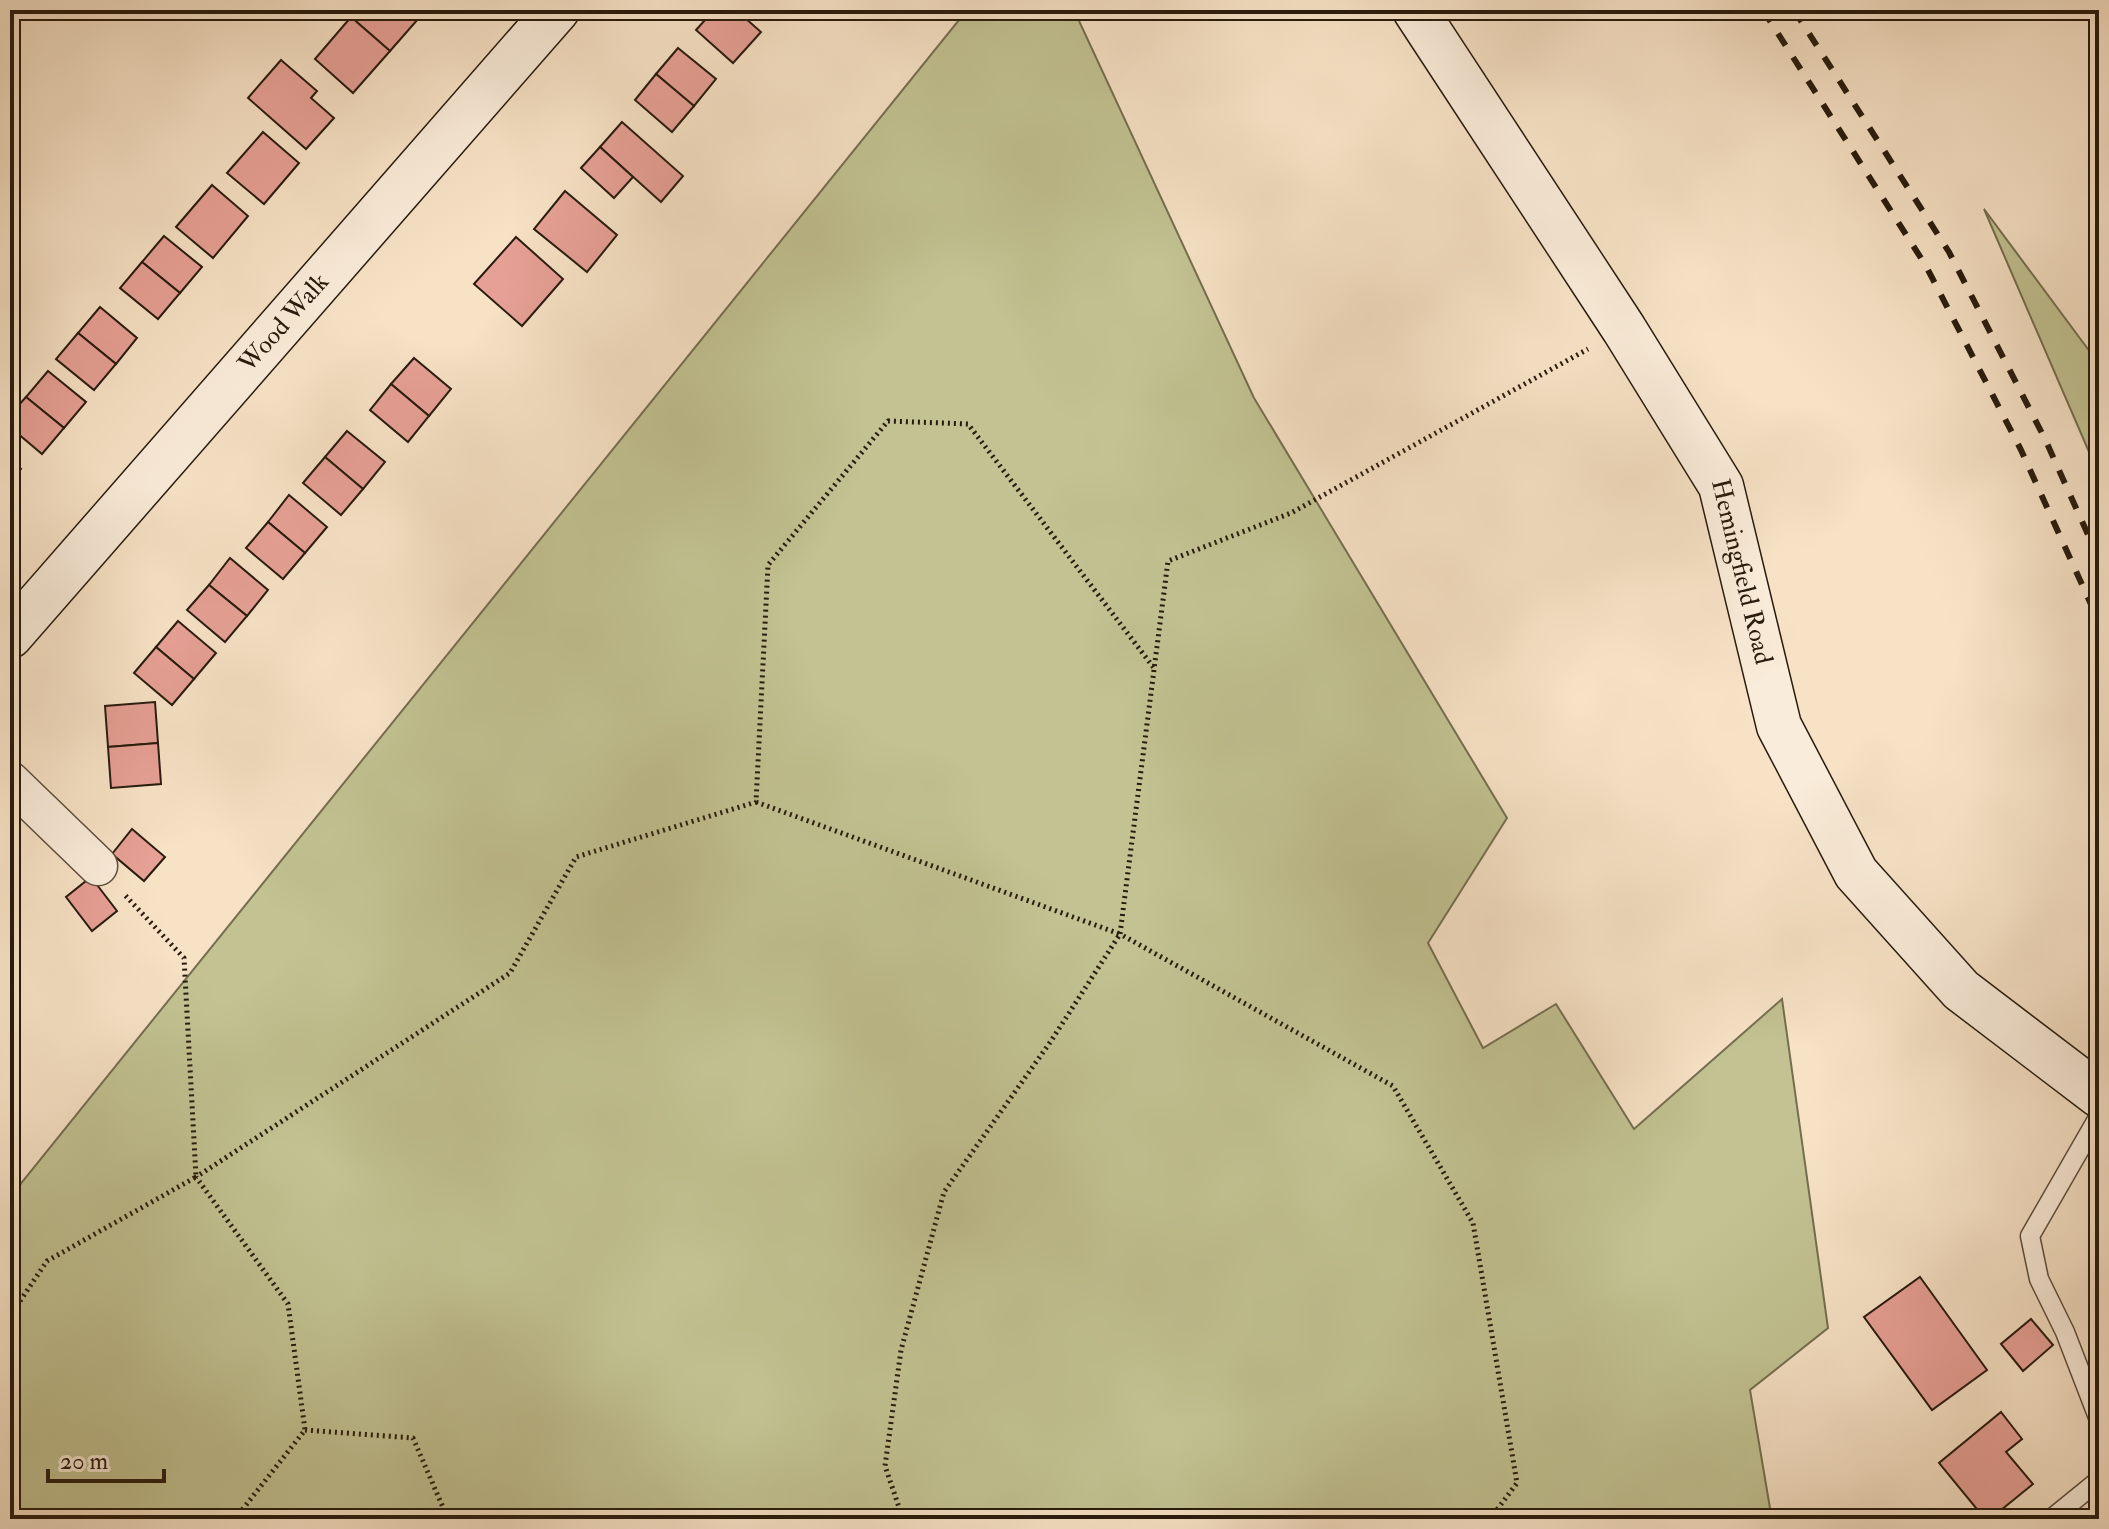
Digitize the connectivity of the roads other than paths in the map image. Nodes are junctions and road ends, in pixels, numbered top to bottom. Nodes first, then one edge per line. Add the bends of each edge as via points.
1 (557, 10) edge
2 (1415, 10) edge
3 (10, 636) edge
4 (10, 781) edge
5 (98, 866) road end
6 (2099, 1095) edge
7 (2099, 1116) edge
8 (2099, 1420) edge
9 (2099, 1480) edge
10 (2051, 1519) edge

1 - 3 street, Wood Walk
2 - 6 street, Hemingfield Road via 1721,486 1779,726 1856,873 1961,990
4 - 5 street
7 - 8 lane via 2030,1236 2039,1279
9 - 10 lane

